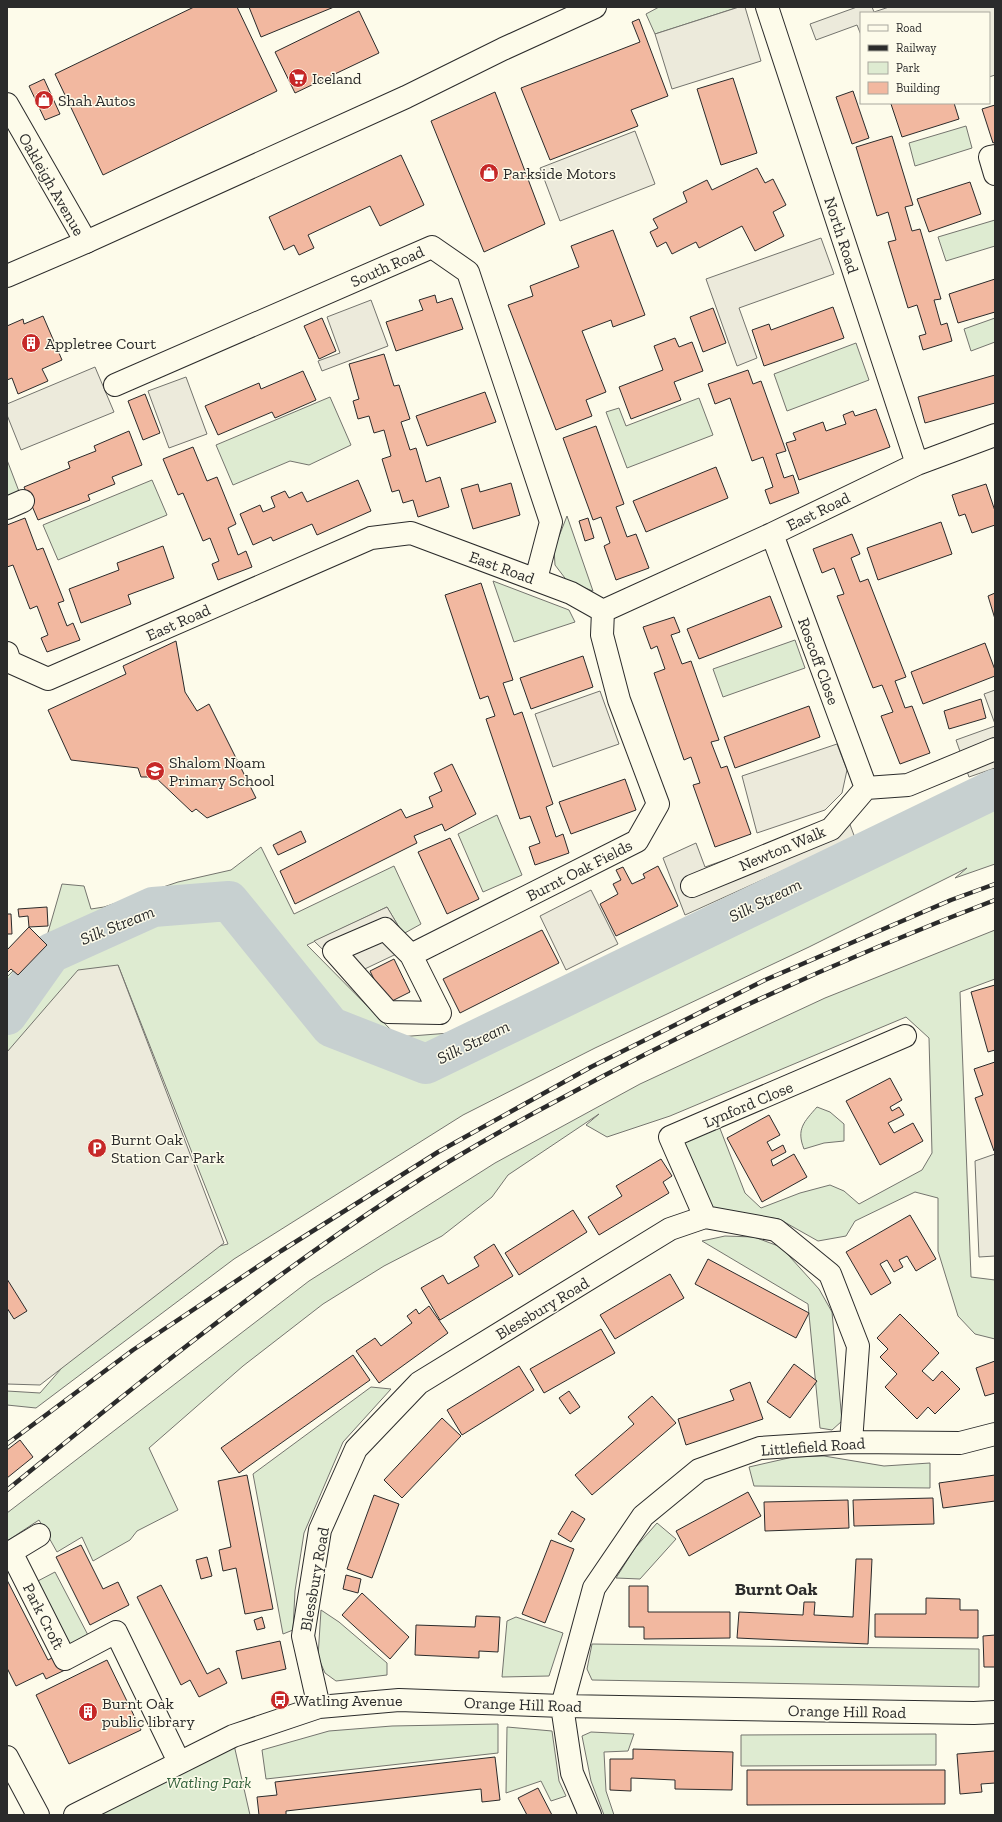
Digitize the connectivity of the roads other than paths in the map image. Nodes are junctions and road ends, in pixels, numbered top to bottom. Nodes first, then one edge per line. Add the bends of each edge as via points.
1 (595, 7) edge
2 (767, 7) edge
3 (7, 104) edge
4 (995, 156) edge
5 (995, 174) edge
6 (86, 242) junction
7 (7, 276) edge
8 (115, 385) dead end
9 (995, 435) edge
10 (917, 464) junction
11 (772, 534) junction
12 (536, 579) junction
13 (603, 611) junction
14 (7, 653) edge
15 (995, 749) edge
16 (866, 788) junction
17 (692, 886) dead end
18 (410, 955) junction
19 (905, 1036) dead end
20 (705, 1217) junction
21 (995, 1434) edge
22 (851, 1442) junction
23 (39, 1535) dead end
24 (562, 1706) junction
25 (319, 1707) junction
26 (995, 1712) edge
27 (7, 1757) edge
28 (179, 1762) junction
29 (38, 1815) edge
30 (75, 1815) edge
31 (590, 1815) edge

1 - 6 street via 406,97
2 - 10 street, North Road
3 - 6 street, Oakleigh Avenue
4 - 5 street via 990,157
6 - 7 street
8 - 12 street, South Road via 432,247 468,272 551,522
9 - 10 street, East Road
10 - 11 street, East Road
11 - 13 street, East Road
11 - 16 street, Roscoff Close
12 - 13 street, East Road via 571,593
12 - 14 street, East Road via 411,533 371,538 48,679 10,662
13 - 18 street, Burnt Oak Fields via 602,635 619,700 658,804 637,841
15 - 16 street via 908,786
16 - 17 street, Newton Walk via 831,829
18 - 18 street via 440,1013 388,1012 334,951 385,929
19 - 20 street, Lynford Close via 670,1137
20 - 22 street, Blessbury Road via 776,1230 830,1274 858,1346
20 - 25 street, Blessbury Road via 670,1229 419,1383 356,1449 320,1530 303,1636
21 - 22 street, Littlefield Road via 960,1443
22 - 24 street, Littlefield Road via 760,1448 700,1470 643,1516 594,1588
23 - 28 street, Park Croft via 11,1552 65,1659 116,1632
24 - 25 street, Orange Hill Road via 399,1700
24 - 26 street, Orange Hill Road
24 - 31 street via 572,1773
25 - 28 street, Orange Hill Road via 233,1736
27 - 29 street
28 - 30 street, Orange Hill Road

